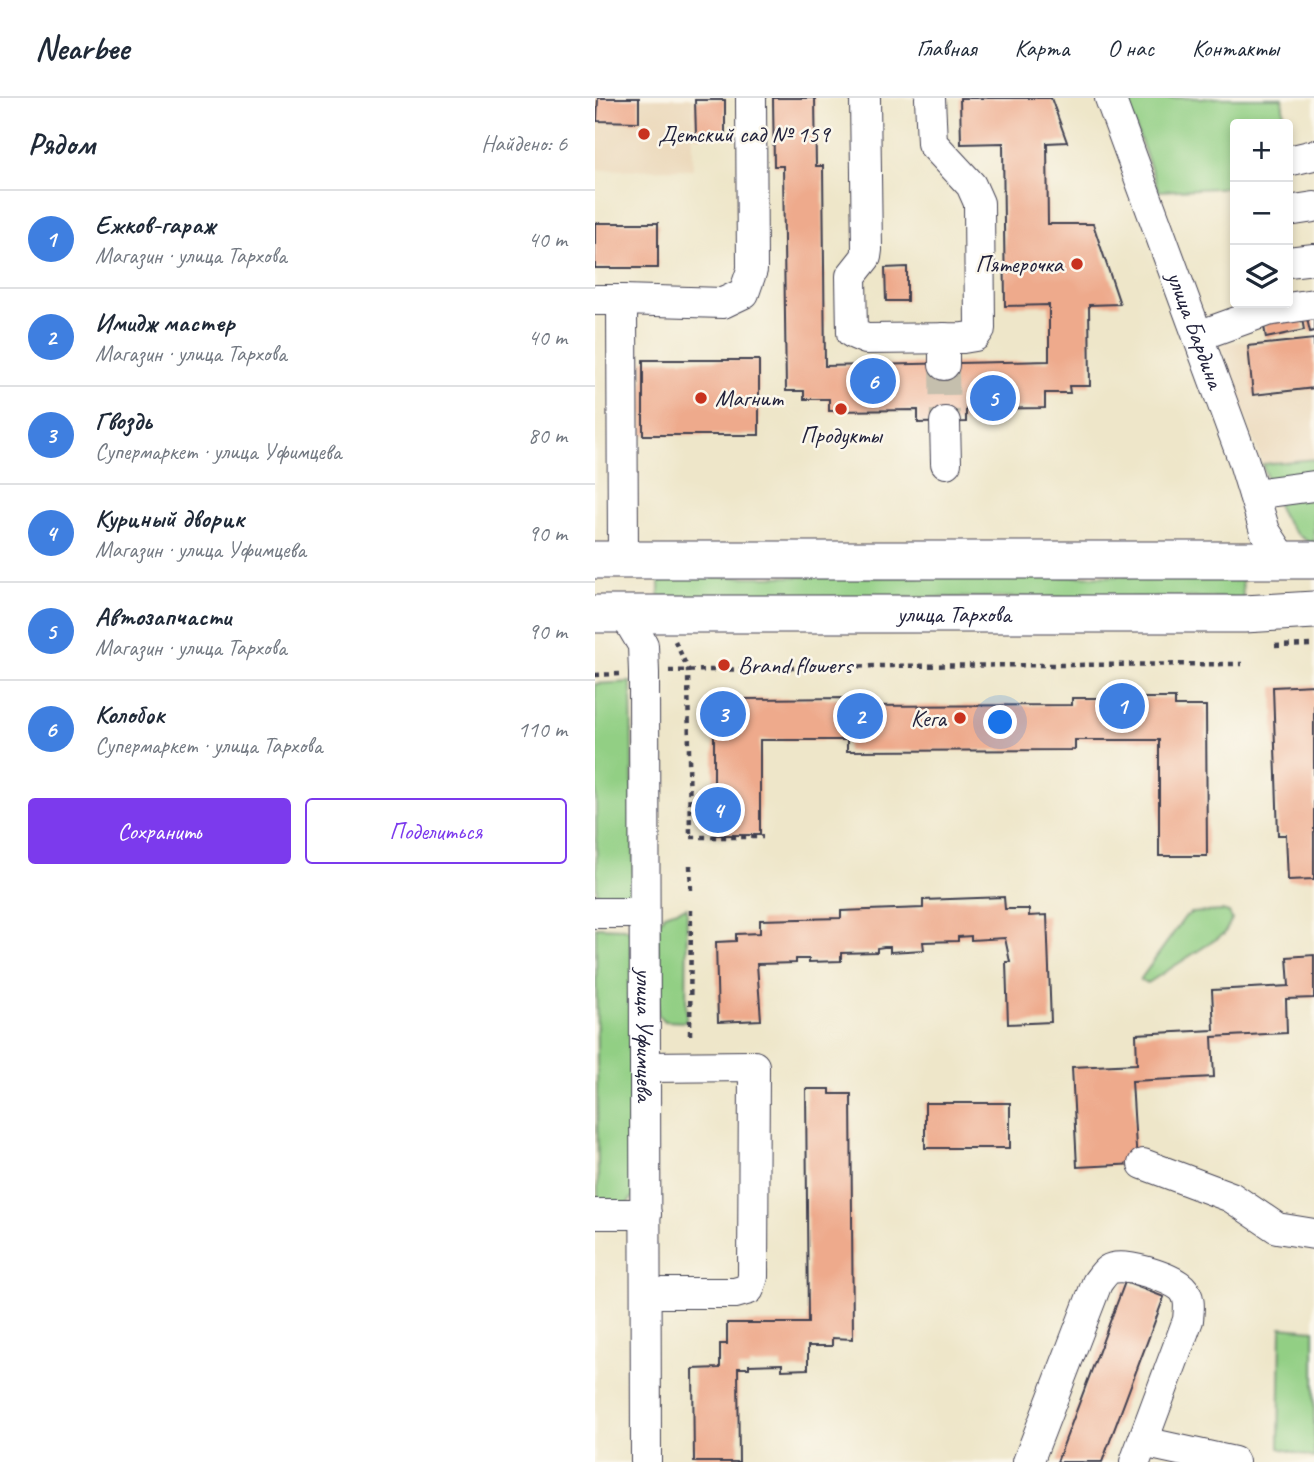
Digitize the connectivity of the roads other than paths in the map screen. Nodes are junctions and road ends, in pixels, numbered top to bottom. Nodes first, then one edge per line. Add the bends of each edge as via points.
1 (751, 98) edge
2 (865, 98) edge
3 (930, 98) edge
4 (1110, 98) edge
5 (1314, 155) edge
6 (1293, 160) edge
7 (1314, 207) edge
8 (1293, 210) edge
9 (1314, 258) edge
10 (1293, 261) edge
11 (609, 300) edge
12 (1314, 304) edge
13 (1293, 305) edge
14 (1265, 308) edge
15 (1198, 336) junction
16 (945, 422) tunnel mouth
17 (946, 463) dead end
18 (1314, 486) edge
19 (1254, 494) junction
20 (609, 560) edge
21 (1299, 560) edge
22 (1303, 610) edge
23 (610, 614) edge
24 (595, 913) edge
25 (644, 913) junction
26 (645, 1067) junction
27 (1143, 1164) dead end
28 (595, 1214) edge
29 (646, 1214) junction
30 (1314, 1234) edge
31 (646, 1293) junction
32 (1139, 1452) edge
33 (646, 1462) edge
34 (1028, 1462) edge
35 (1234, 1462) edge

1 - 11 street via 752,270 744,293 723,303
2 - 3 street via 867,250 851,276 852,333 944,351 980,329 979,203 971,185 932,143
4 - 15 street, улица Бардина
5 - 6 street
7 - 8 street
9 - 10 street
11 - 20 street
12 - 13 street
14 - 15 street
15 - 19 street, улица Бардина
16 - 17 street
18 - 19 street
19 - 21 street, улица Бардина via 1265,531
20 - 21 main road
20 - 23 main road
21 - 22 main road
22 - 23 main road, улица Тархова via 1244,614
23 - 25 street, улица Уфимцева via 643,645
24 - 25 street
25 - 26 street, улица Уфимцева
26 - 29 street, улица Уфимцева
26 - 31 street via 754,1066 753,1278 749,1289
27 - 30 street via 1231,1197 1277,1228
28 - 29 street
29 - 31 street, улица Уфимцева
31 - 33 street, улица Уфимцева
32 - 34 street via 1188,1320 1190,1303 1182,1288 1161,1276 1122,1266 1107,1270 1097,1283
32 - 35 street

